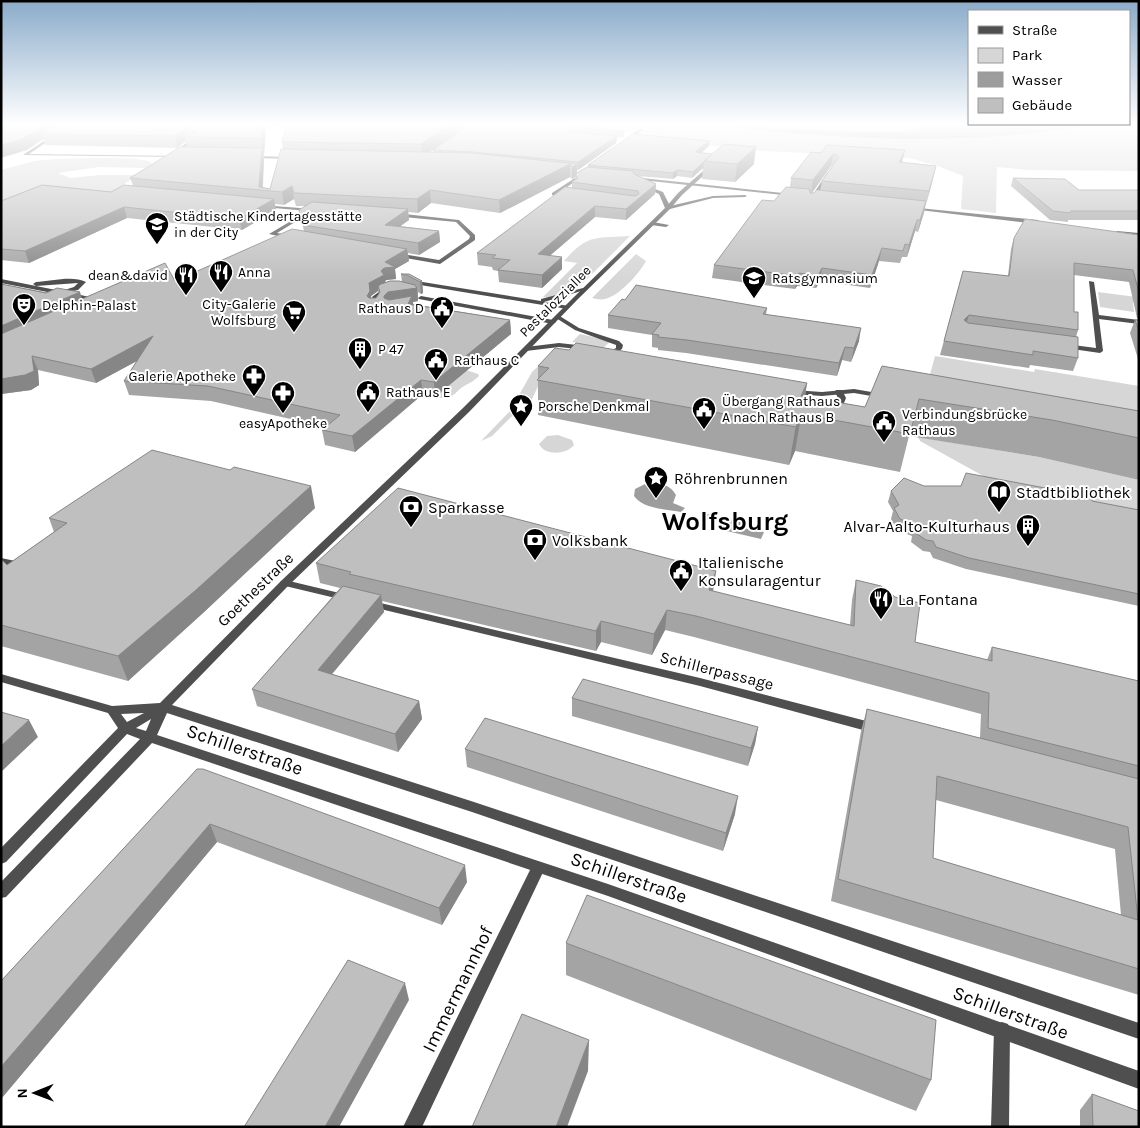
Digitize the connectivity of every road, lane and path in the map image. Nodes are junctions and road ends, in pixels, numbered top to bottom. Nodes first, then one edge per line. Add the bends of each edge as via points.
1 (579, 177) edge
2 (699, 177) edge
3 (827, 177) edge
4 (689, 185) junction
5 (794, 195) edge
6 (763, 196) junction
7 (803, 196) edge
8 (578, 198) edge
9 (811, 199) junction
10 (821, 200) edge
11 (258, 206) edge
12 (668, 208) junction
13 (312, 210) junction
14 (321, 211) edge
15 (386, 215) edge
16 (1042, 223) edge
17 (653, 224) junction
18 (666, 225) dead end
19 (1035, 228) edge
20 (1112, 232) edge
21 (1139, 235) edge
22 (300, 239) edge
23 (1110, 239) edge
24 (1129, 241) edge
25 (393, 255) edge
26 (1, 280) edge
27 (1091, 282) edge
28 (387, 284) edge
29 (25, 285) junction
30 (585, 289) junction
31 (396, 290) edge
32 (55, 291) junction
33 (431, 292) dead end
34 (420, 298) edge
35 (524, 300) junction
36 (102, 301) edge
37 (441, 302) junction
38 (413, 306) edge
39 (567, 307) junction
40 (374, 309) edge
41 (557, 317) junction
42 (1096, 317) junction
43 (1139, 322) edge
44 (1061, 346) edge
45 (526, 349) junction
46 (784, 390) edge
47 (840, 392) junction
48 (890, 397) edge
49 (821, 412) edge
50 (373, 499) joint
51 (1, 561) edge
52 (35, 568) edge
53 (285, 584) junction
54 (1, 678) edge
55 (163, 707) junction
56 (112, 710) junction
57 (126, 729) junction
58 (882, 730) edge
59 (149, 738) junction
60 (1, 858) edge
61 (538, 868) junction
62 (1, 892) edge
63 (1002, 1030) junction
64 (1139, 1032) edge
65 (1139, 1080) edge
66 (412, 1127) edge
67 (1000, 1127) edge

1 - 8 street via 554,194
2 - 4 street, Pestalozziallee
3 - 9 street
4 - 5 street
4 - 6 street
4 - 12 street, Pestalozziallee
4 - 12 street via 630,179 660,194
6 - 9 street
6 - 12 street via 713,197
7 - 9 street
9 - 10 street
11 - 13 street
12 - 17 street, Pestalozziallee
13 - 14 street
13 - 22 street via 272,234
15 - 25 street via 457,222 473,236 472,240 440,262
16 - 19 street via 906,210
17 - 18 street
17 - 30 street, Pestalozziallee
20 - 21 street
23 - 24 street
26 - 29 street
27 - 42 street
28 - 35 street via 397,282
29 - 32 street
29 - 32 street via 83,282 76,289
30 - 35 street via 553,299
30 - 39 street, Pestalozziallee
31 - 40 street via 376,294
32 - 36 street
33 - 41 street
34 - 37 street
35 - 39 street
37 - 38 street
37 - 41 street
39 - 41 street, Pestalozziallee
41 - 45 street, Pestalozziallee
41 - 45 street via 576,329 617,342 619,349 614,357 568,346
42 - 43 street
42 - 44 street via 1100,351
45 - 50 street, Pestalozziallee
46 - 47 street via 813,394
47 - 48 street
47 - 49 street via 842,398 838,408
50 - 53 street, Goethestraße
51 - 52 street
53 - 55 street, Goethestraße
53 - 58 street, Schillerpassage via 700,682
54 - 56 street, Schillerstraße
55 - 56 street, Schillerstraße
55 - 57 street, Goethestraße
55 - 59 street, Goethestraße
55 - 64 street, Schillerstraße via 474,807
56 - 57 street
57 - 59 street, Schillerstraße
57 - 60 street, Goethestraße
59 - 61 street, Schillerstraße
59 - 62 street, Goethestraße
61 - 63 street, Schillerstraße
61 - 66 street, Immermannhof
63 - 65 street, Schillerstraße
63 - 67 street

